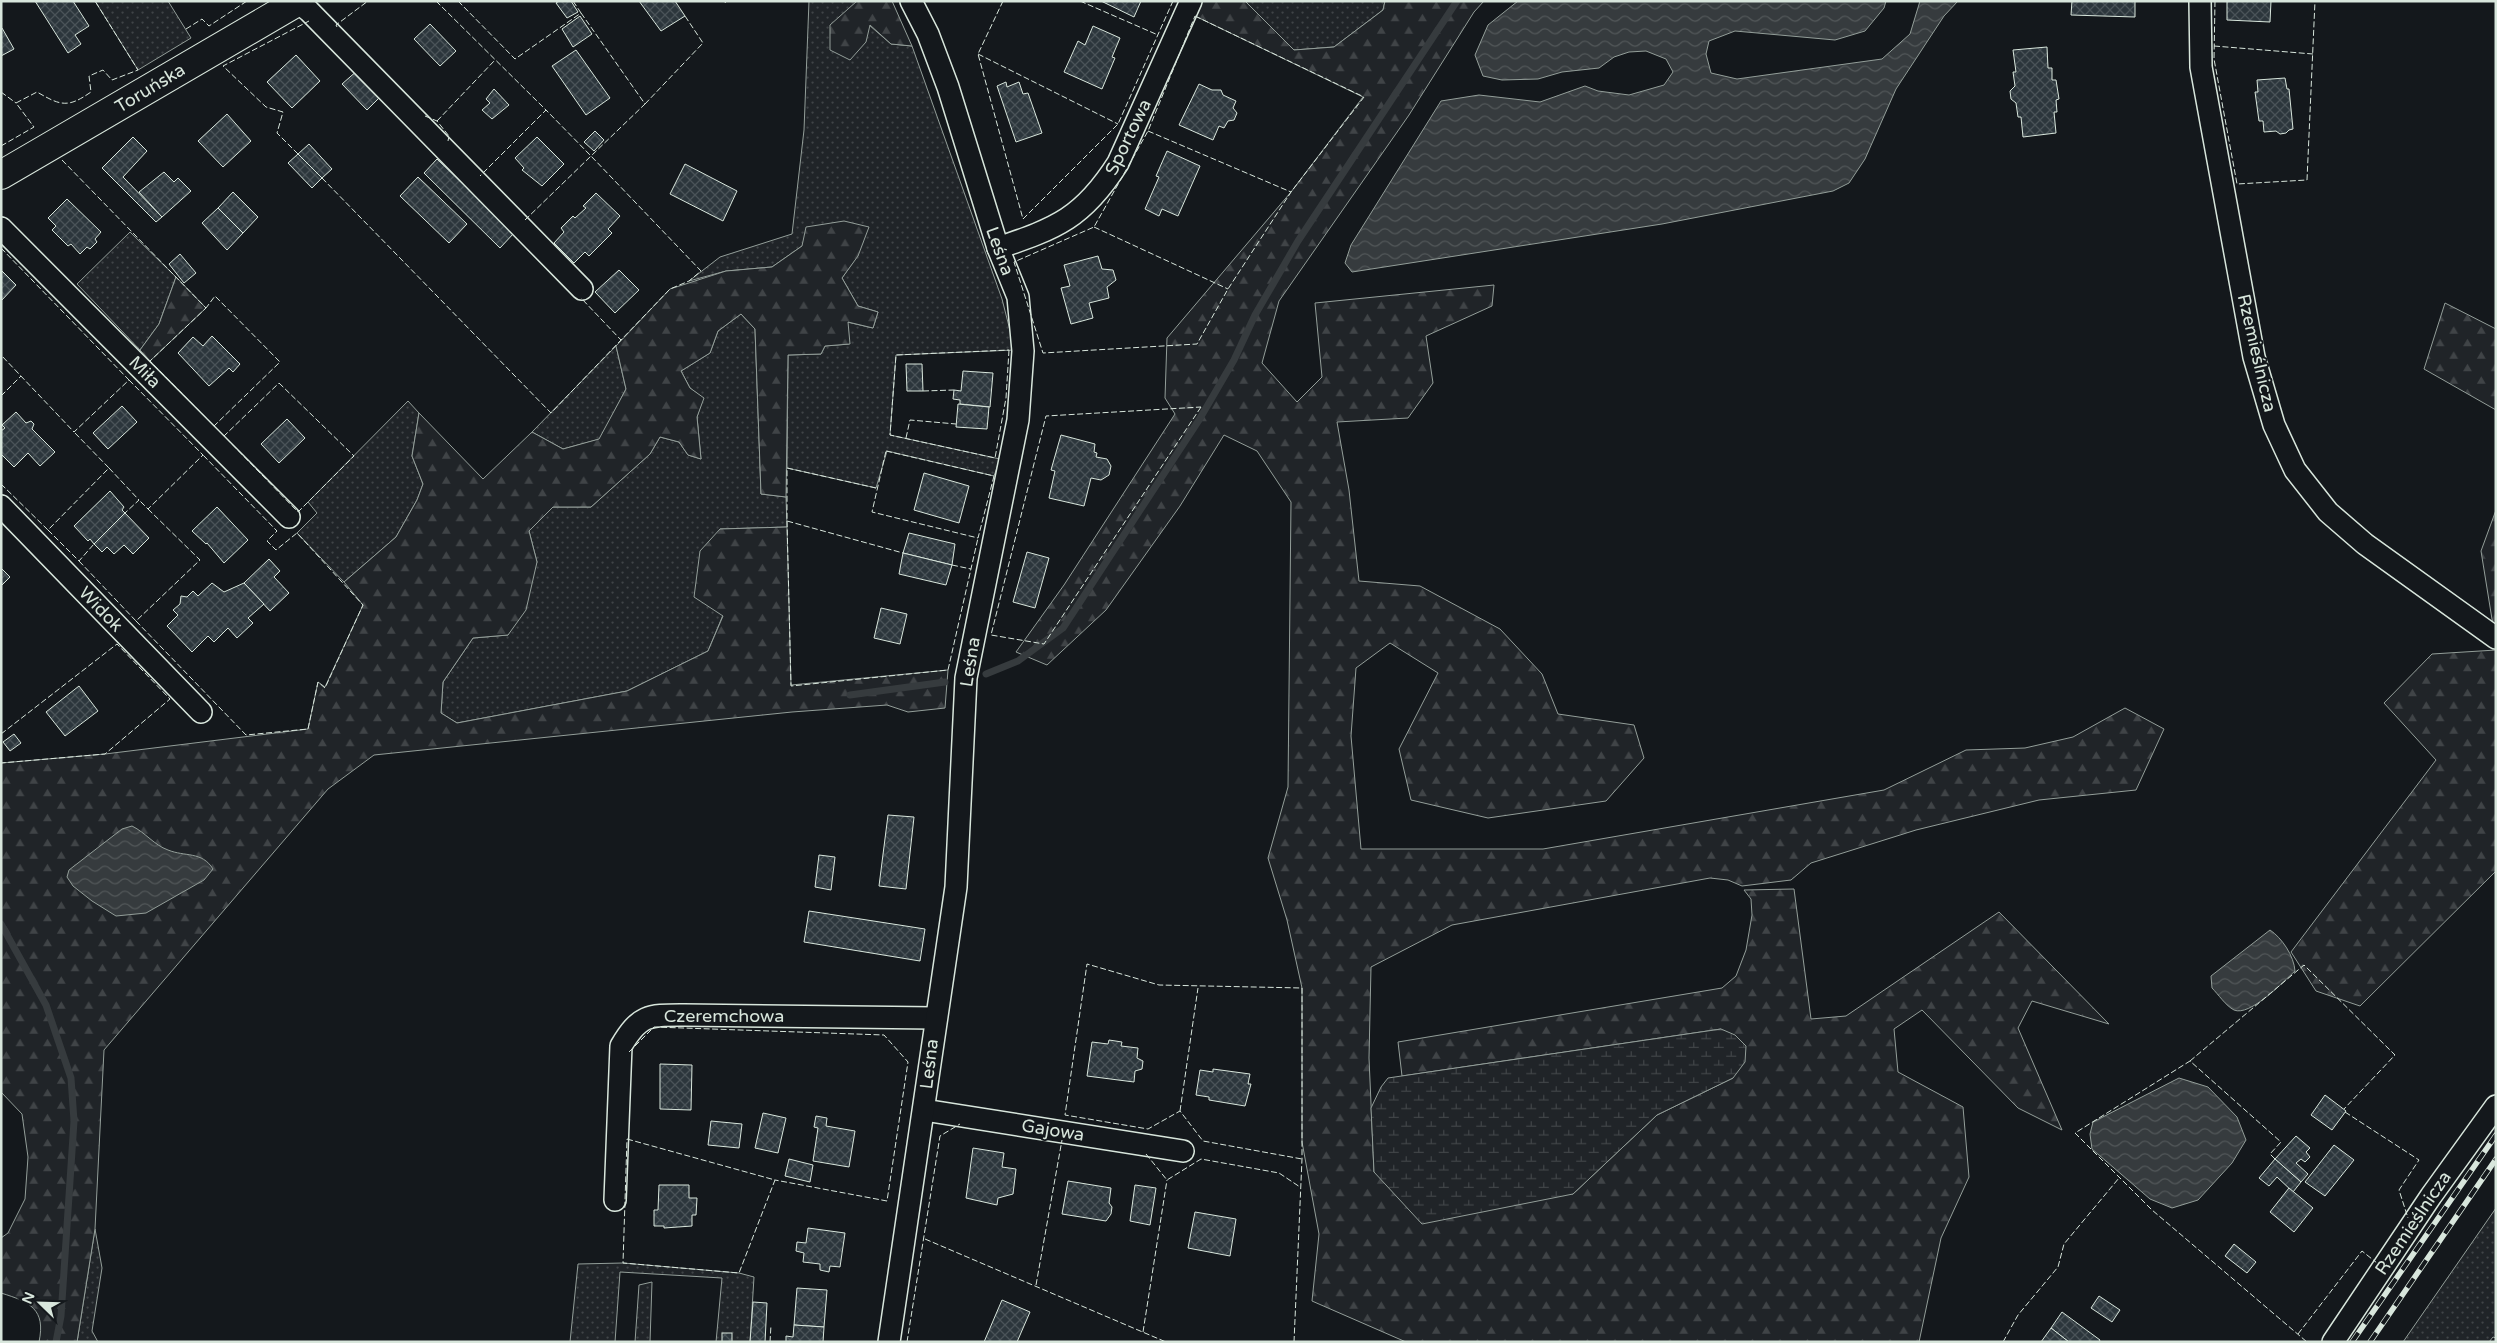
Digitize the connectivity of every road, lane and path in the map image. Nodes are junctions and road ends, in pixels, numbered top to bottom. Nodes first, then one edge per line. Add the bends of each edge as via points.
1 (911, 1) edge
2 (1191, 1) edge
3 (2200, 1) edge
4 (298, 2) edge
5 (1, 175) edge
6 (1, 228) edge
7 (998, 248) junction
8 (582, 290) dead end
9 (1, 506) edge
10 (289, 517) dead end
11 (2496, 638) edge
12 (201, 712) dead end
13 (935, 1018) junction
14 (2496, 1106) edge
15 (924, 1110) junction
16 (1183, 1152) dead end
17 (615, 1200) dead end
18 (889, 1342) edge
19 (2332, 1342) edge

1 - 7 street, Leśna via 928,34 948,87
2 - 7 street, Sportowa via 1118,163 1103,187 1081,210 1054,228
3 - 11 street, Rzemieślnicza via 2201,67 2254,357 2274,425 2295,470 2328,512 2365,544
4 - 5 main road, Toruńska
4 - 8 street
6 - 10 street, Miła
7 - 13 street, Leśna via 1018,297 1022,380 1018,420 966,678 956,887
9 - 12 street, Widok
13 - 15 street, Leśna
13 - 17 street, Czeremchowa via 647,1017 630,1031 621,1046
14 - 19 street, Rzemieślnicza
15 - 16 street, Gajowa
15 - 18 street, Leśna

